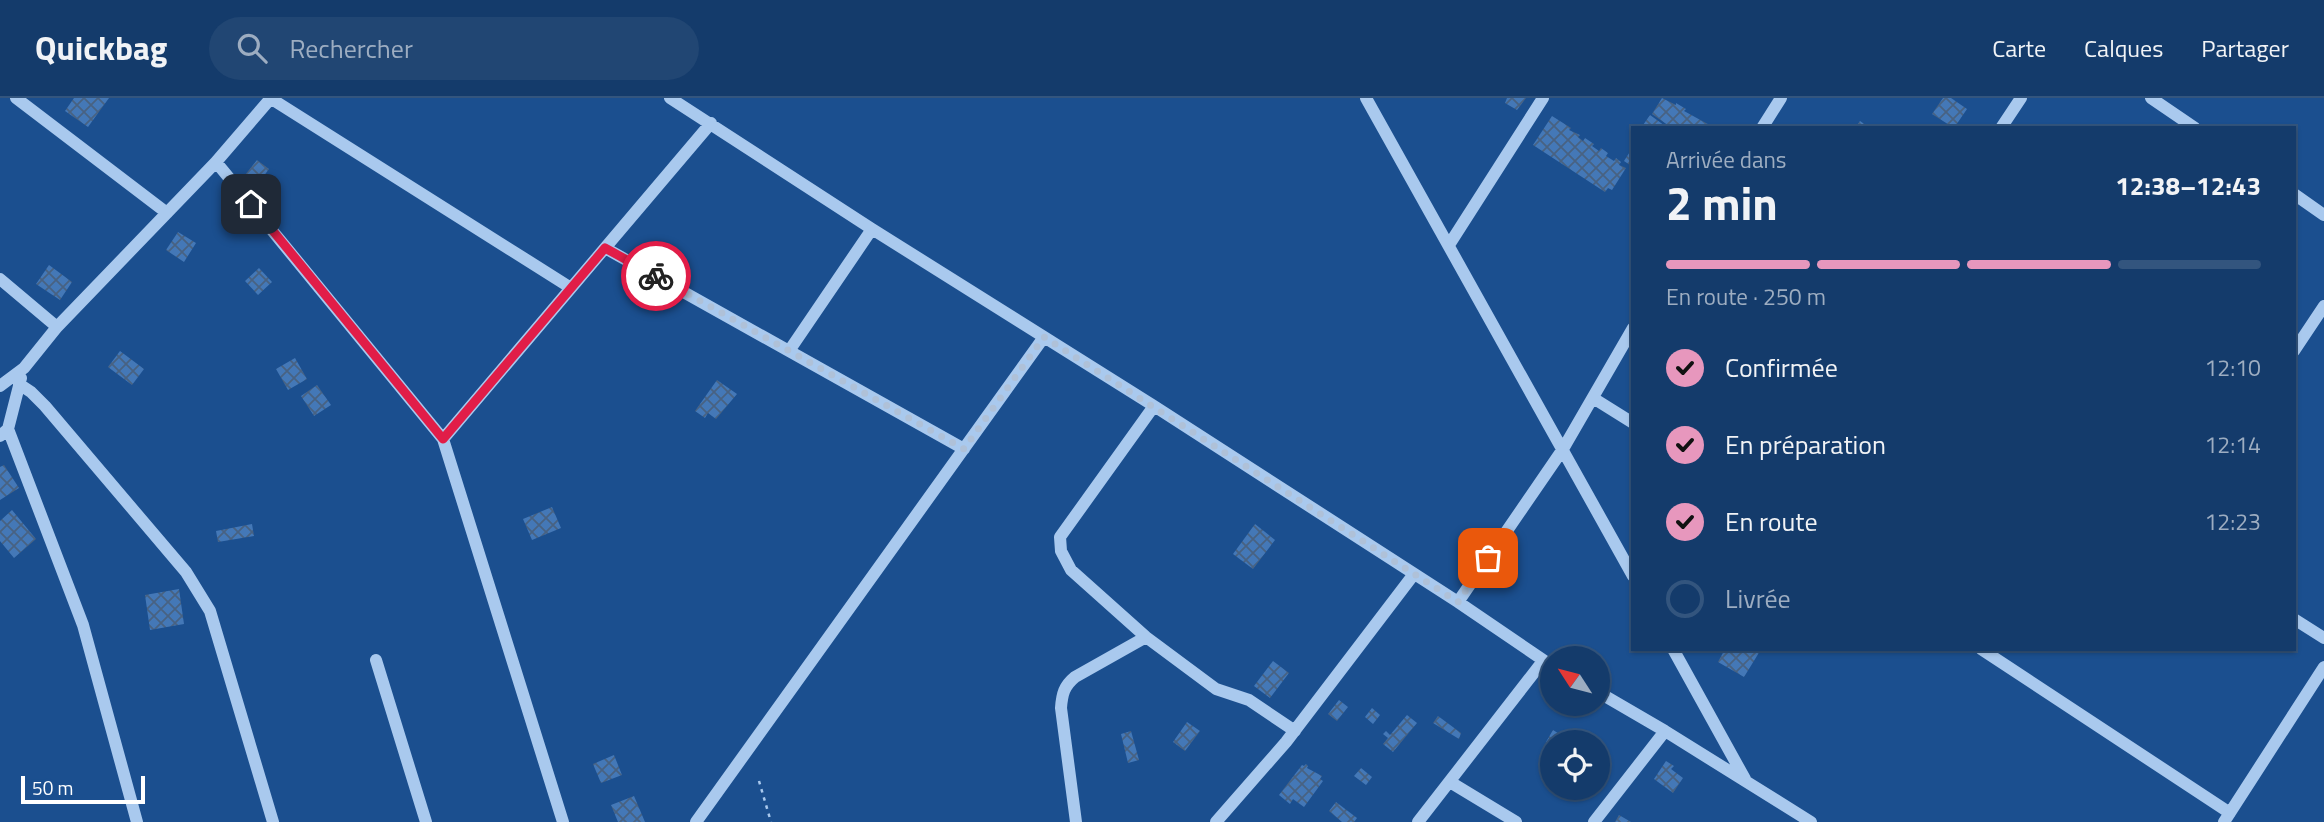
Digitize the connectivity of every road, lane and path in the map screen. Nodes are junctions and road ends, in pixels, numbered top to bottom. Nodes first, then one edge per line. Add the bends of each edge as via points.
1 (16, 98) edge
2 (270, 98) edge
3 (670, 98) edge
4 (1366, 98) edge
5 (1544, 98) edge
6 (1781, 98) edge
7 (2021, 98) edge
8 (2151, 98) edge
9 (710, 123) junction
10 (1763, 126) edge
11 (2002, 126) edge
12 (2192, 126) edge
13 (216, 162) junction
14 (2296, 195) edge
15 (167, 213) junction
16 (2324, 215) edge
17 (872, 229) junction
18 (1449, 245) junction
19 (605, 248) junction
20 (0, 279) edge
21 (571, 288) junction
22 (2324, 306) edge
23 (57, 327) junction
24 (1631, 332) edge
25 (1044, 337) junction
26 (2296, 348) edge
27 (789, 351) junction
28 (24, 368) junction
29 (19, 384) junction
30 (0, 386) edge
31 (1593, 398) junction
32 (1154, 406) junction
33 (1631, 423) edge
34 (4, 432) edge
35 (443, 439) junction
36 (964, 449) junction
37 (1563, 449) junction
38 (1631, 572) edge
39 (1414, 574) junction
40 (1458, 602) junction
41 (2296, 620) edge
42 (1146, 637) junction
43 (2324, 638) edge
44 (1674, 651) edge
45 (1983, 651) edge
46 (1540, 658) edge
47 (376, 660) dead end
48 (2324, 667) edge
49 (1540, 673) edge
50 (1610, 699) edge
51 (1295, 731) junction
52 (1665, 731) junction
53 (1745, 780) junction
54 (759, 781) dead end
55 (1450, 782) junction
56 (2227, 817) edge
57 (137, 822) edge
58 (273, 822) edge
59 (426, 822) edge
60 (563, 822) edge
61 (696, 822) edge
62 (771, 822) edge
63 (1076, 822) edge
64 (1216, 822) edge
65 (1418, 822) edge
66 (1516, 822) edge
67 (1594, 822) edge
68 (1811, 822) edge

1 - 15 street
2 - 13 street
2 - 21 street
3 - 9 street
4 - 18 street
5 - 18 street
6 - 10 street
7 - 11 street
8 - 12 street
9 - 17 street
9 - 19 street
13 - 15 street
13 - 35 street
14 - 16 street
15 - 23 street
17 - 25 street
17 - 27 street
18 - 37 street
19 - 21 street
19 - 27 street
20 - 23 street
21 - 35 street
22 - 26 street
23 - 28 street
24 - 31 street
25 - 32 street
25 - 36 street
27 - 36 street
28 - 29 street
28 - 30 street
29 - 34 street
29 - 58 street via 45,406 186,572 210,611
31 - 33 street
31 - 37 street
32 - 39 street
32 - 42 street via 1060,537 1070,570
34 - 57 street via 83,625
35 - 60 street
36 - 61 street
37 - 38 street
37 - 40 street
39 - 40 street
39 - 51 street
40 - 46 street
41 - 43 street
42 - 51 street via 1216,689 1248,700
42 - 63 street via 1066,684 1061,708
44 - 53 street
45 - 56 street
47 - 59 street
48 - 56 street
49 - 55 street
50 - 52 street
51 - 64 street
52 - 53 street
52 - 67 street
53 - 68 street
54 - 62 path
55 - 65 street
55 - 66 street

